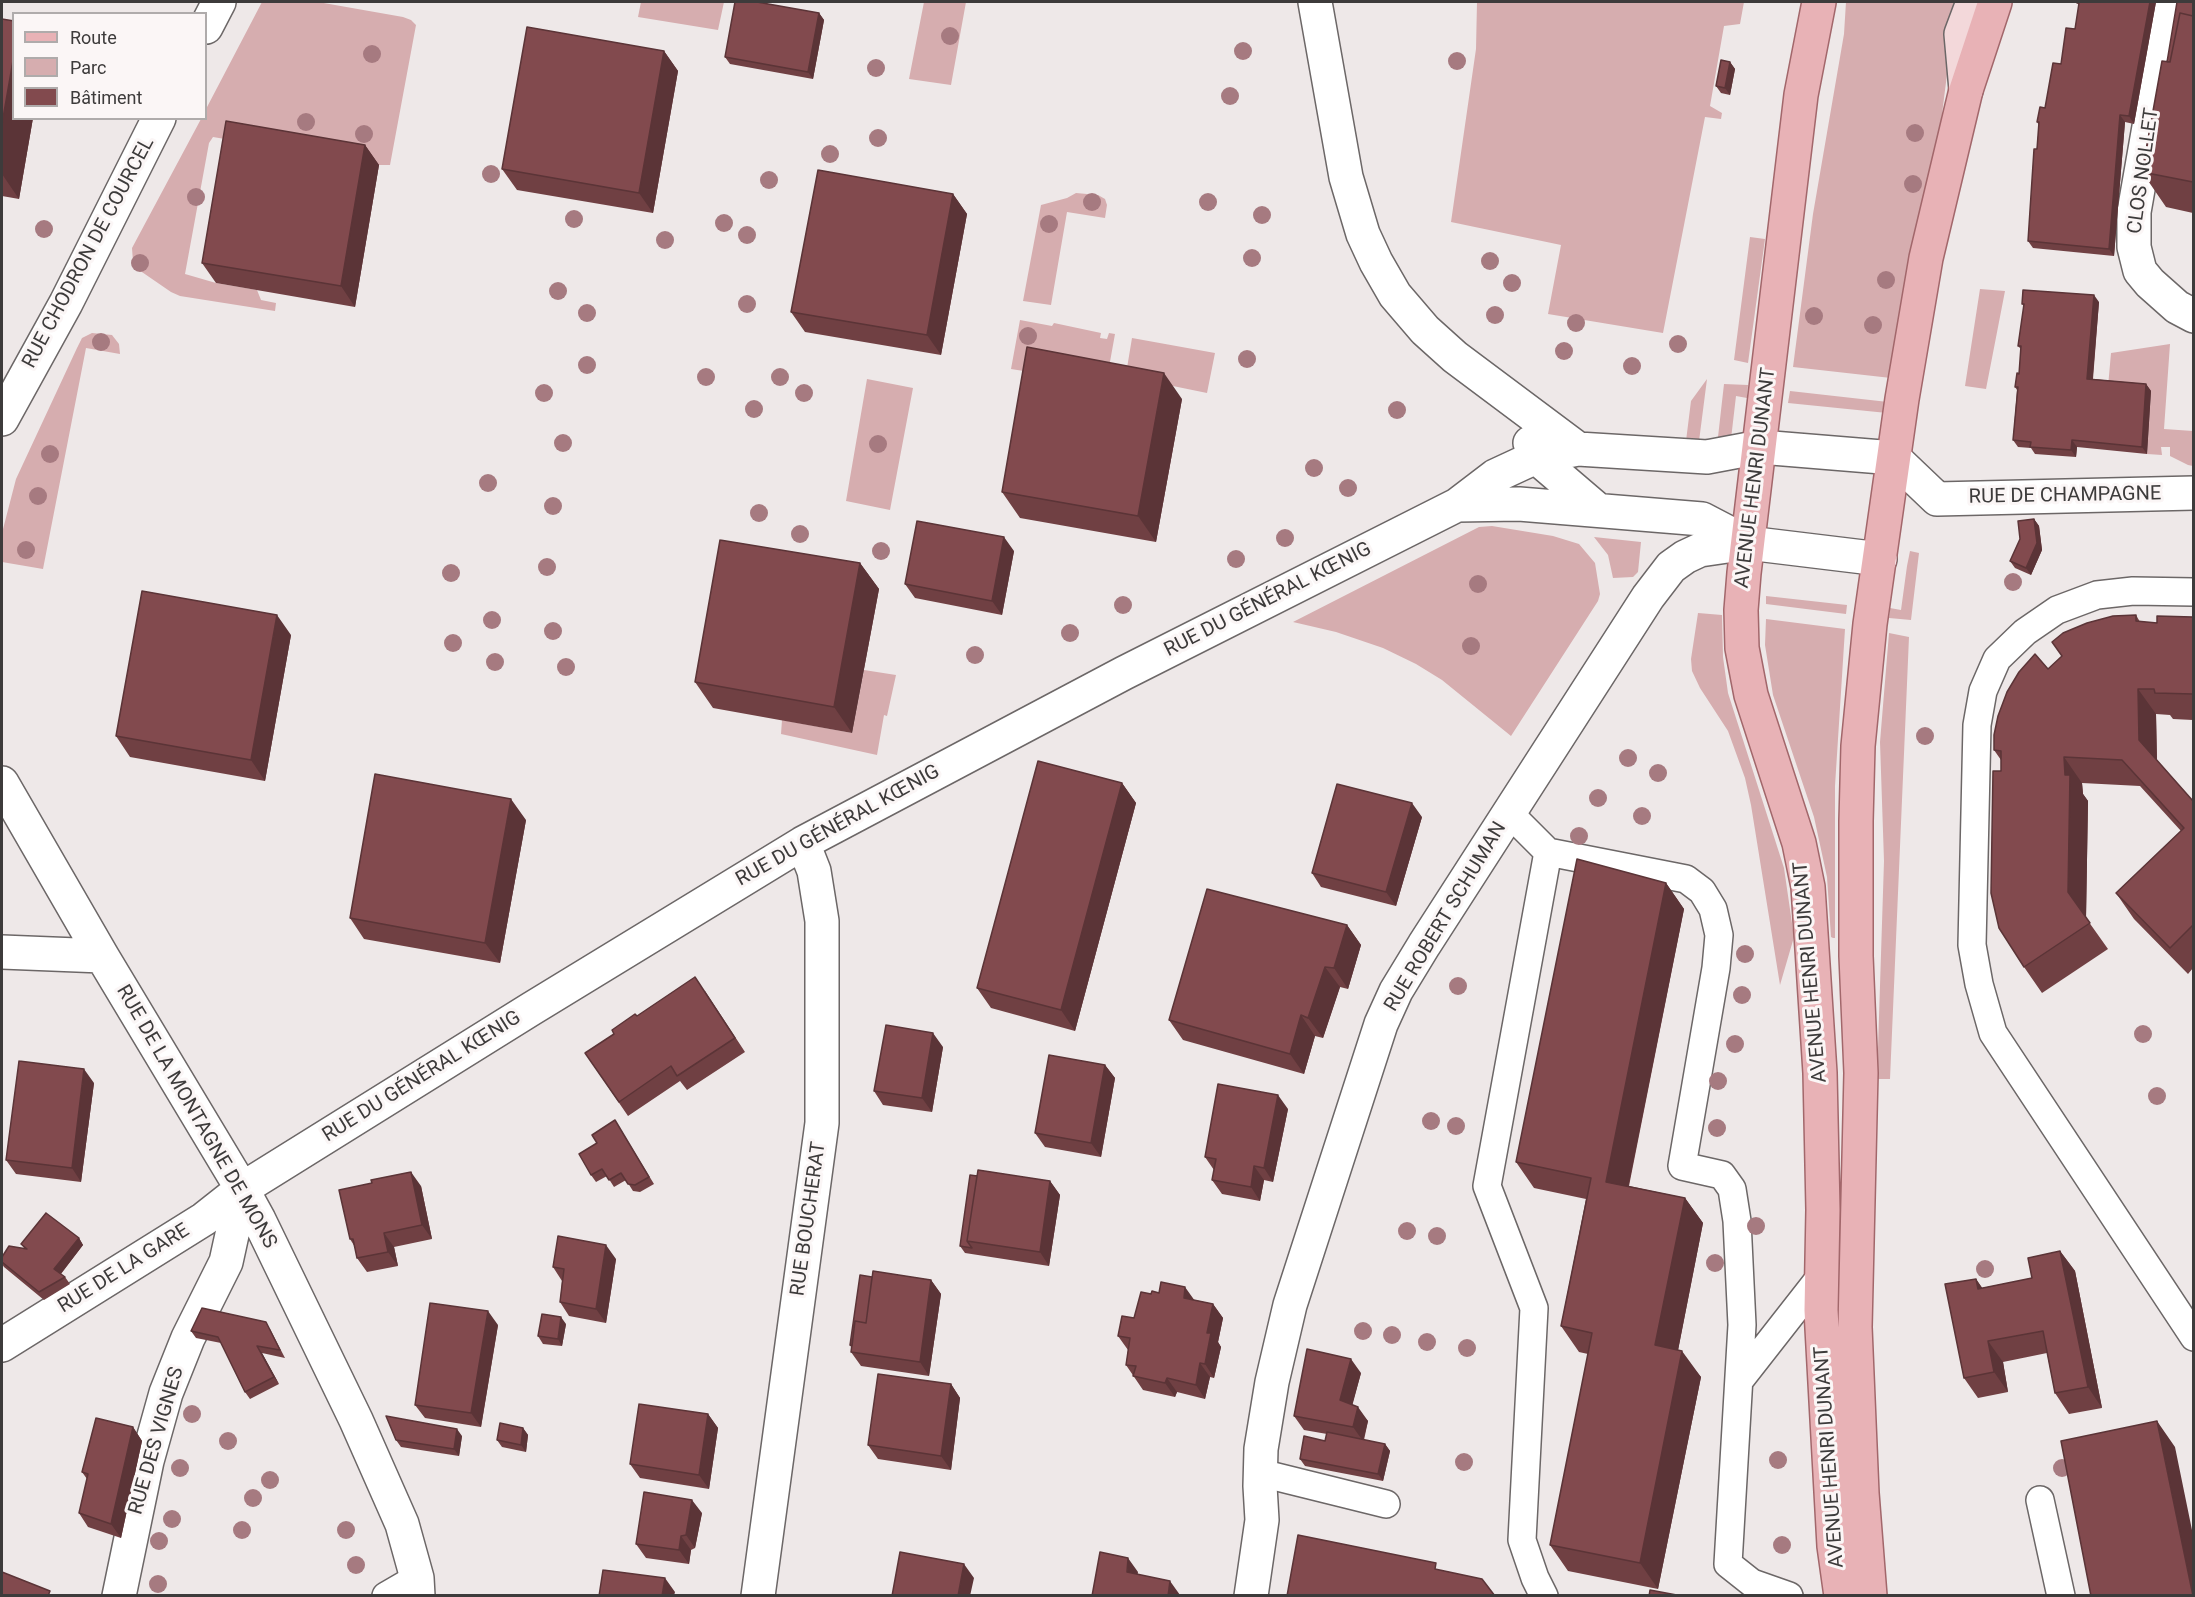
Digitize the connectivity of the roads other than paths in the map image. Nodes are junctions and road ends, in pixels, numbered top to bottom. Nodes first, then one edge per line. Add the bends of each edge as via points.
1 (219, 2) edge
2 (1315, 2) edge
3 (1819, 2) edge
4 (1973, 2) edge
5 (1995, 2) edge
6 (2171, 2) edge
7 (207, 25) edge
8 (1966, 90) junction
9 (158, 120) edge
10 (2193, 316) edge
11 (1509, 398) junction
12 (2, 419) edge
13 (1760, 447) junction
14 (1578, 449) junction
15 (1536, 457) junction
16 (1894, 458) junction
17 (2193, 493) edge
18 (1457, 506) junction
19 (1598, 510) junction
20 (1748, 543) junction
21 (1880, 559) junction
22 (2193, 592) edge
23 (2, 783) edge
24 (1509, 813) junction
25 (802, 843) junction
26 (1548, 852) junction
27 (2, 952) edge
28 (102, 956) junction
29 (242, 1189) junction
30 (1822, 1275) junction
31 (2193, 1337) edge
32 (2, 1345) edge
33 (1739, 1381) junction
34 (1261, 1473) junction
35 (2040, 1500) dead end
36 (1386, 1504) dead end
37 (418, 1587) edge
38 (119, 1596) edge
39 (386, 1596) edge
40 (758, 1596) edge
41 (1251, 1596) edge
42 (1544, 1596) edge
43 (1789, 1596) edge
44 (1841, 1596) edge
45 (1870, 1596) edge
46 (2061, 1596) edge

1 - 7 street
2 - 11 street via 1346,177 1376,262 1395,295 1425,330
3 - 13 main road, AVENUE HENRI DUNANT via 1801,95
4 - 8 main road via 1961,34
5 - 8 main road, AVENUE HENRI DUNANT
6 - 10 street, CLOS NOLLET via 2134,212 2134,247 2140,271 2150,283
8 - 16 main road, AVENUE HENRI DUNANT via 1926,258
9 - 12 street, RUE CHODRON DE COURCEL via 66,303
11 - 14 street
11 - 15 street
13 - 14 street, RUE DU GÉNÉRAL KŒNIG via 1707,457
13 - 16 street, RUE DU GÉNÉRAL KŒNIG
13 - 20 main road, AVENUE HENRI DUNANT
14 - 15 street, RUE DU GÉNÉRAL KŒNIG
15 - 18 street, RUE DU GÉNÉRAL KŒNIG via 1495,476
15 - 19 street
16 - 17 street, RUE DE CHAMPAGNE via 1937,499
16 - 21 main road, AVENUE HENRI DUNANT
18 - 19 street, RUE DU GÉNÉRAL KŒNIG via 1520,504
18 - 25 street, RUE DU GÉNÉRAL KŒNIG via 1124,673
19 - 20 street, RUE DU GÉNÉRAL KŒNIG via 1702,519
20 - 21 street
20 - 24 street, RUE ROBERT SCHUMAN via 1700,550 1671,567
20 - 30 main road, AVENUE HENRI DUNANT via 1741,610 1742,648 1751,695 1799,843 1808,887 1820,1073
21 - 45 main road, AVENUE HENRI DUNANT via 1858,746 1856,821 1861,1073 1855,1327
22 - 31 lane via 2097,595 2057,610 2025,632 1997,659 1983,691 1977,725 1972,945 1993,1033
23 - 28 street, RUE DE LA MONTAGNE DE MONS
24 - 26 lane
24 - 34 street, RUE ROBERT SCHUMAN via 1396,991 1382,1024 1290,1305 1272,1382
25 - 29 street, RUE DU GÉNÉRAL KŒNIG
25 - 40 street, RUE BOUCHERAT via 814,871 822,921 822,1123
26 - 33 lane via 1686,879 1702,891 1713,909 1719,935 1716,968 1682,1166 1722,1175 1732,1189 1742,1325
26 - 42 lane via 1487,1186 1534,1308 1522,1540
27 - 28 street
28 - 29 street, RUE DE LA MONTAGNE DE MONS
29 - 32 street, RUE DE LA GARE via 204,1219
29 - 37 street, RUE DE LA MONTAGNE DE MONS via 356,1420 402,1524
29 - 38 street, RUE DES VIGNES via 226,1262 166,1393 147,1461
30 - 33 lane
30 - 44 main road, AVENUE HENRI DUNANT via 1834,1546
33 - 43 lane via 1728,1564 1752,1583
34 - 36 lane
34 - 41 street, RUE ROBERT SCHUMAN via 1262,1520
35 - 46 lane
37 - 39 lane

